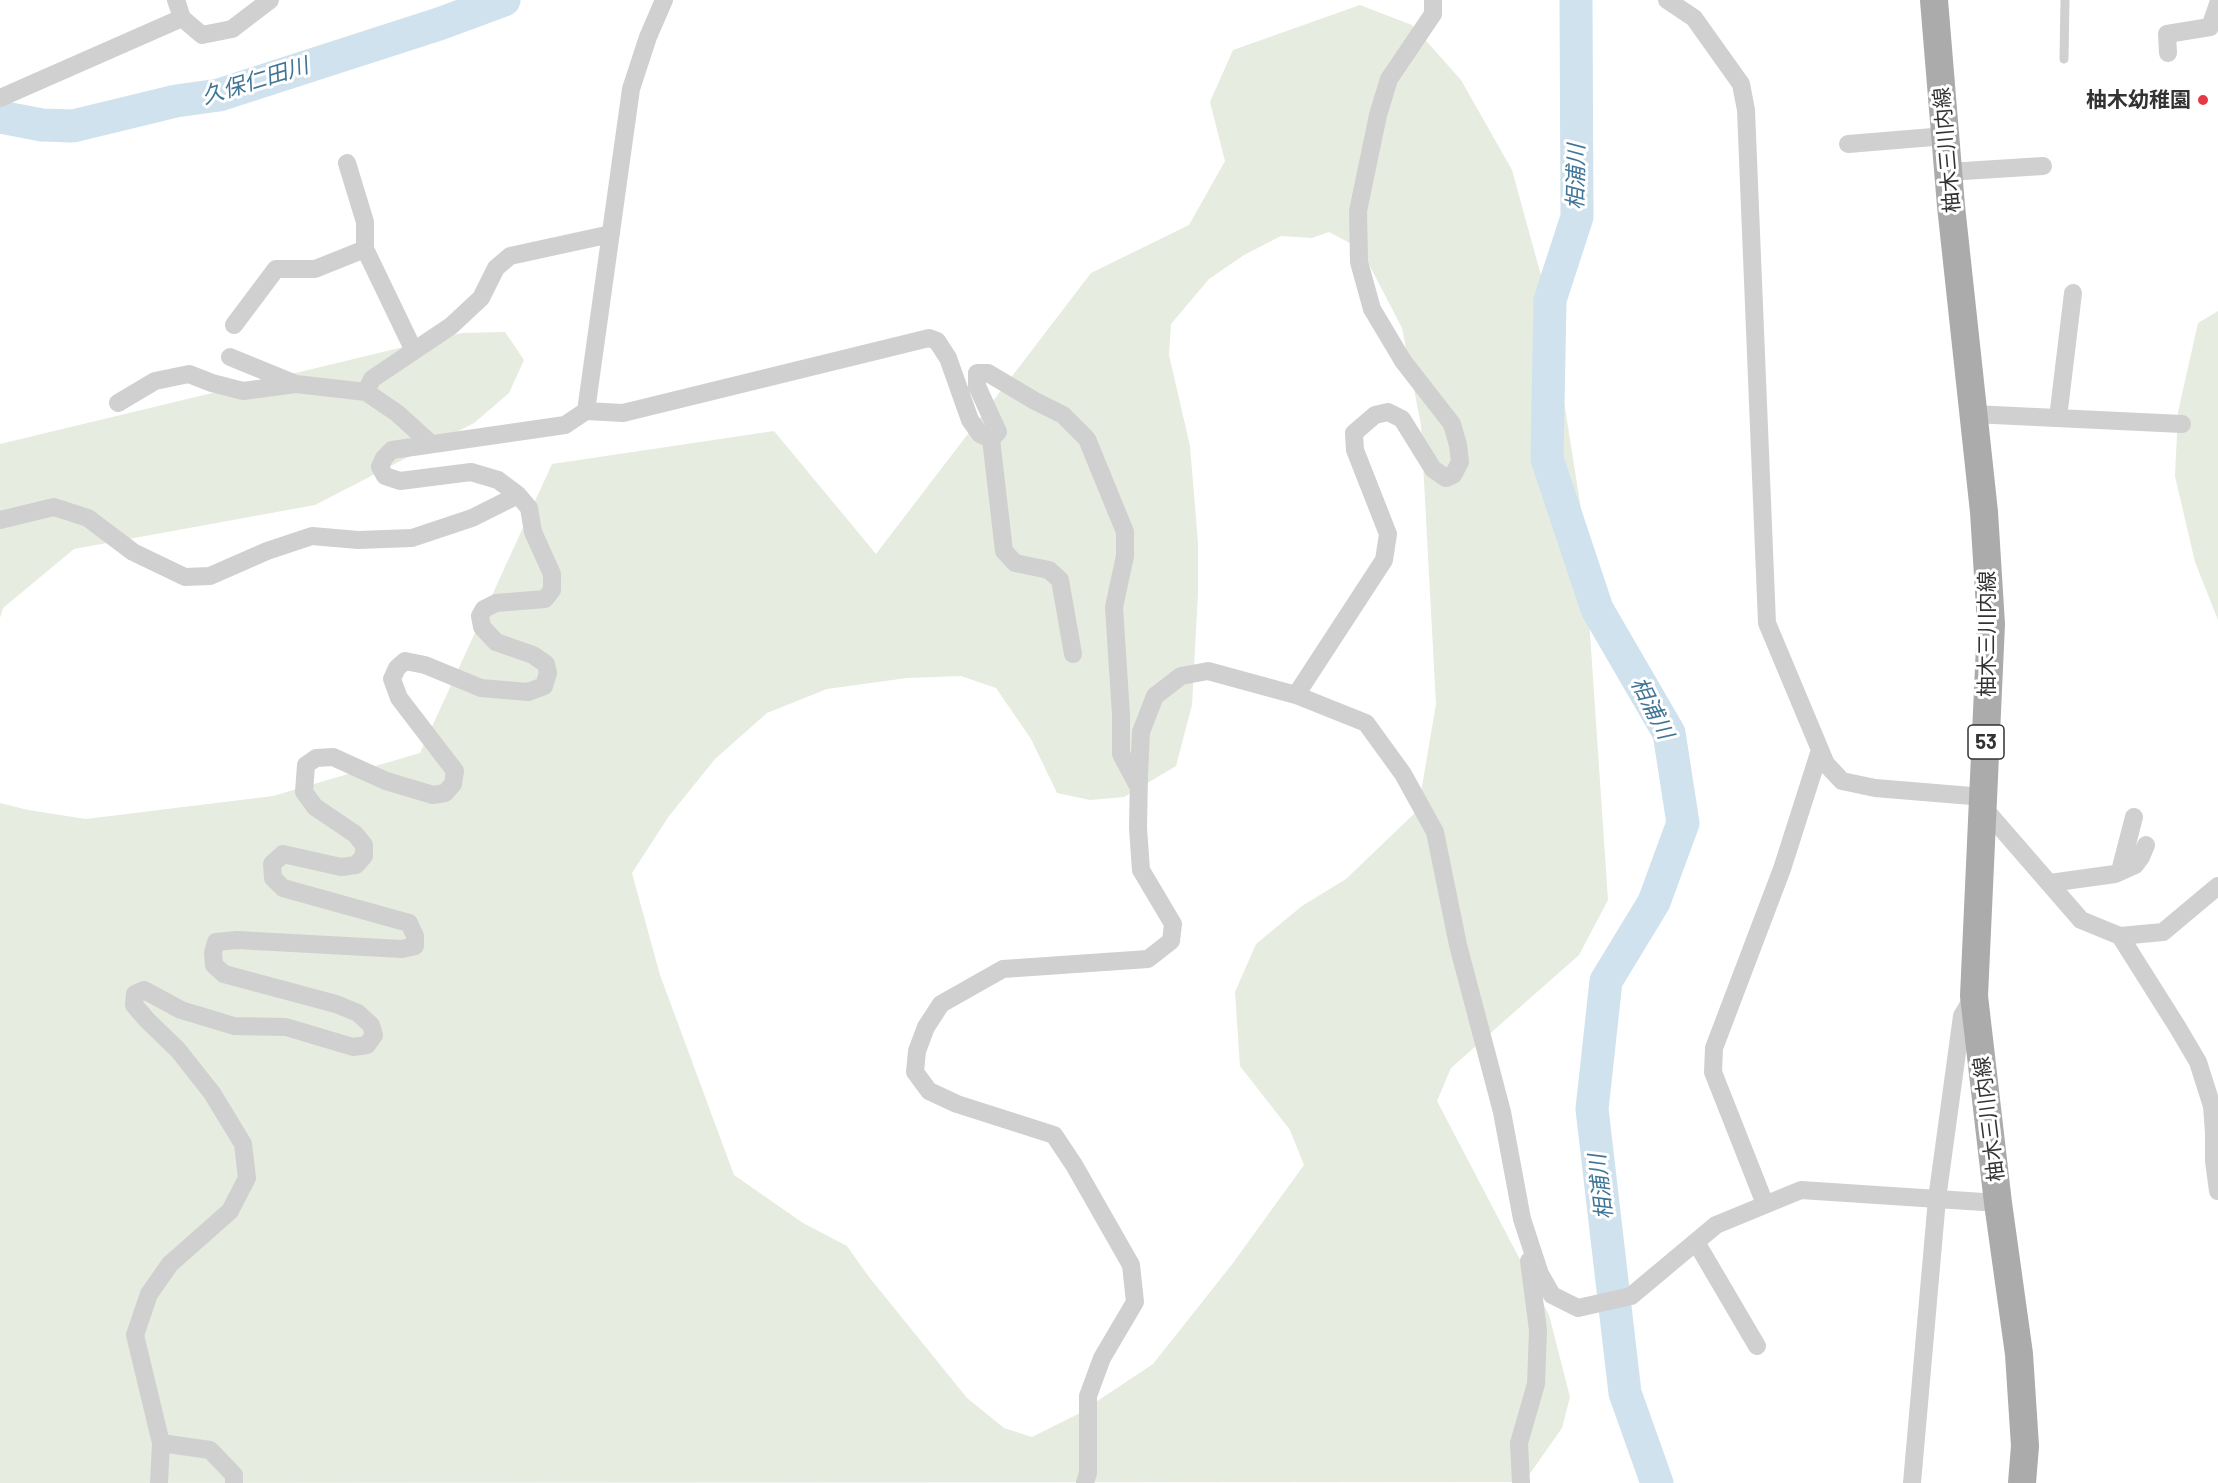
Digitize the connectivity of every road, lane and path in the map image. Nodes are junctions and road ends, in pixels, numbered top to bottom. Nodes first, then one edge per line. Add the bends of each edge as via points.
1 (176, 0) edge
2 (270, 0) edge
3 (664, 0) edge
4 (1433, 0) edge
5 (1667, 0) edge
6 (1934, 0) edge
7 (2065, 0) edge
8 (2218, 4) edge
9 (182, 18) junction
10 (2168, 53) dead end
11 (2064, 59) dead end
12 (0, 98) edge
13 (1945, 136) junction
14 (1848, 144) dead end
15 (347, 163) dead end
16 (2043, 166) dead end
17 (1948, 172) junction
18 (611, 234) junction
19 (365, 249) junction
20 (2073, 293) dead end
21 (234, 325) dead end
22 (414, 351) junction
23 (230, 357) dead end
24 (296, 384) junction
25 (366, 392) junction
26 (118, 403) dead end
27 (586, 411) junction
28 (1974, 414) junction
29 (2058, 418) junction
30 (2182, 423) dead end
31 (991, 439) junction
32 (431, 444) junction
33 (518, 495) junction
34 (0, 520) edge
35 (1073, 654) dead end
36 (1296, 695) junction
37 (1820, 750) junction
38 (1139, 789) junction
39 (1983, 801) junction
40 (2134, 817) dead end
41 (2146, 845) dead end
42 (2120, 872) junction
43 (2050, 883) junction
44 (2218, 886) edge
45 (2120, 936) junction
46 (1974, 996) junction
47 (2218, 1191) edge
48 (1937, 1199) junction
49 (1998, 1203) junction
50 (1765, 1204) junction
51 (1696, 1242) junction
52 (1530, 1244) junction
53 (1757, 1346) dead end
54 (160, 1443) junction
55 (159, 1483) edge
56 (234, 1483) edge
57 (1085, 1483) edge
58 (1521, 1483) edge
59 (1912, 1483) edge
60 (2022, 1483) edge

1 - 9 street
2 - 9 street via 232,29 222,32 202,35
3 - 18 street via 631,89
4 - 36 street via 1433,14 1389,79 1378,115 1358,211 1359,262 1372,309 1403,361 1452,424 1460,462 1453,475 1446,478 1433,469 1402,419 1388,412 1375,415 1354,433 1354,450 1388,534 1384,560
5 - 37 street via 1694,18 1741,84 1746,110 1767,623
6 - 13 main road, 柚木三川内線 / 53
7 - 11 lane
8 - 10 street via 2210,27 2167,34
9 - 12 street
13 - 14 street
13 - 17 main road, 柚木三川内線 / 53
15 - 19 street via 365,222
16 - 17 street
17 - 28 main road, 柚木三川内線 / 53
18 - 22 street via 510,256 496,268 481,298 451,326
18 - 27 street
19 - 21 street via 315,269 276,269
19 - 22 street
20 - 29 street
22 - 25 street via 372,379
23 - 24 street
24 - 25 street
24 - 26 street via 243,392 189,374 155,381
25 - 32 street
27 - 31 street via 623,412 929,338 937,341 948,358 970,420 980,434
27 - 32 street via 565,425
28 - 29 street
28 - 39 main road, 柚木三川内線 / 53 via 1991,624
29 - 30 street
31 - 35 street via 1004,550 1015,563 1049,570 1060,580
31 - 38 street via 998,432 977,386 977,373 988,373 1063,415 1087,440 1125,532 1125,556 1114,607 1121,754
32 - 33 street via 392,450 380,467 382,473 400,481 471,472 498,480
33 - 34 street via 472,518 412,538 358,540 312,536 210,576 185,577 133,552 88,518 54,507
33 - 54 street via 529,508 533,532 552,574 552,590 545,598 496,603 480,616 482,627 496,642 533,655 546,664 544,686 528,692 481,688 405,661 392,679 399,698 455,771 453,784 445,793 433,795 386,782 333,757 316,758 306,765 304,792 315,807 355,834 364,845 364,856 356,865 341,867 283,854 272,864 273,878 283,888 409,923 415,946 402,949 216,942 214,965 224,974 358,1013 371,1025 374,1035 367,1045 353,1047 286,1027 234,1026 181,1010 144,990 135,994 134,1005 178,1050 243,1144 247,1178 230,1211 171,1264 149,1294 135,1335
36 - 38 street via 1208,671 1181,676 1155,696 1141,732
36 - 52 street via 1366,723 1403,774 1435,832
37 - 39 street via 1826,764 1842,781
37 - 50 street via 1782,869 1714,1048 1713,1072
38 - 57 street via 1141,870 1173,924 1171,940 1148,960 1003,969 941,1004 926,1027 917,1051 915,1072 929,1091 957,1104 1054,1135 1131,1265 1135,1302 1102,1358 1088,1396
39 - 43 street
39 - 46 main road, 柚木三川内線 / 53
40 - 42 street
41 - 42 street via 2134,865
42 - 43 street
43 - 45 street via 2081,920
44 - 45 street via 2163,932
45 - 47 street via 2198,1062 2212,1106
46 - 48 street via 1962,1016
46 - 49 main road, 柚木三川内線 / 53
48 - 49 street
48 - 50 street via 1801,1190
48 - 59 street
49 - 60 main road, 柚木三川内線 / 53 via 2019,1354 2025,1446
50 - 51 street via 1716,1225
51 - 52 street via 1631,1296 1578,1308 1552,1295
51 - 53 street
52 - 58 street via 1528,1264 1538,1330 1536,1384 1519,1443
54 - 55 street
54 - 56 street via 210,1450 234,1475

